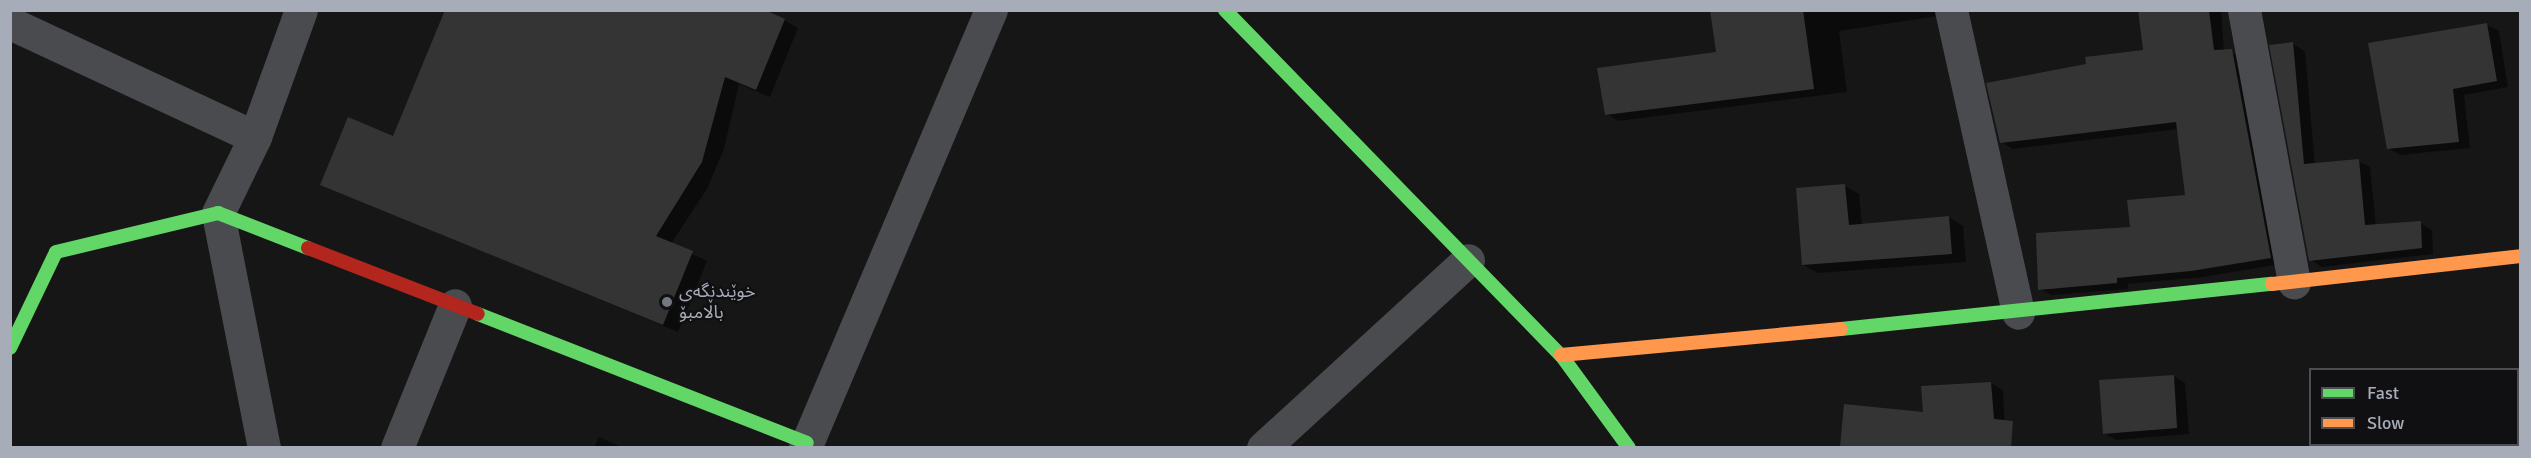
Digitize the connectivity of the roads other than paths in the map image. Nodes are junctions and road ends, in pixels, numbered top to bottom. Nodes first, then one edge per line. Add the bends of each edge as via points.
1 (301, 10) edge
2 (991, 10) edge
3 (1225, 10) edge
4 (1951, 10) edge
5 (2244, 10) edge
6 (10, 23) edge
7 (255, 137) junction
8 (219, 213) junction
9 (2520, 256) edge
10 (1468, 260) junction
11 (2294, 282) junction
12 (455, 305) junction
13 (2018, 313) junction
14 (10, 348) edge
15 (1561, 355) junction
16 (806, 445) edge
17 (264, 447) edge
18 (397, 447) edge
19 (1263, 447) edge
20 (1629, 447) edge

1 - 7 street
2 - 16 street
3 - 10 street
4 - 13 street
5 - 11 street
6 - 7 street
7 - 8 street
8 - 12 street
8 - 14 street via 56,252
8 - 17 street
9 - 11 street
10 - 15 street
10 - 19 street
11 - 13 street
12 - 16 street
12 - 18 street
13 - 15 street
15 - 20 street

